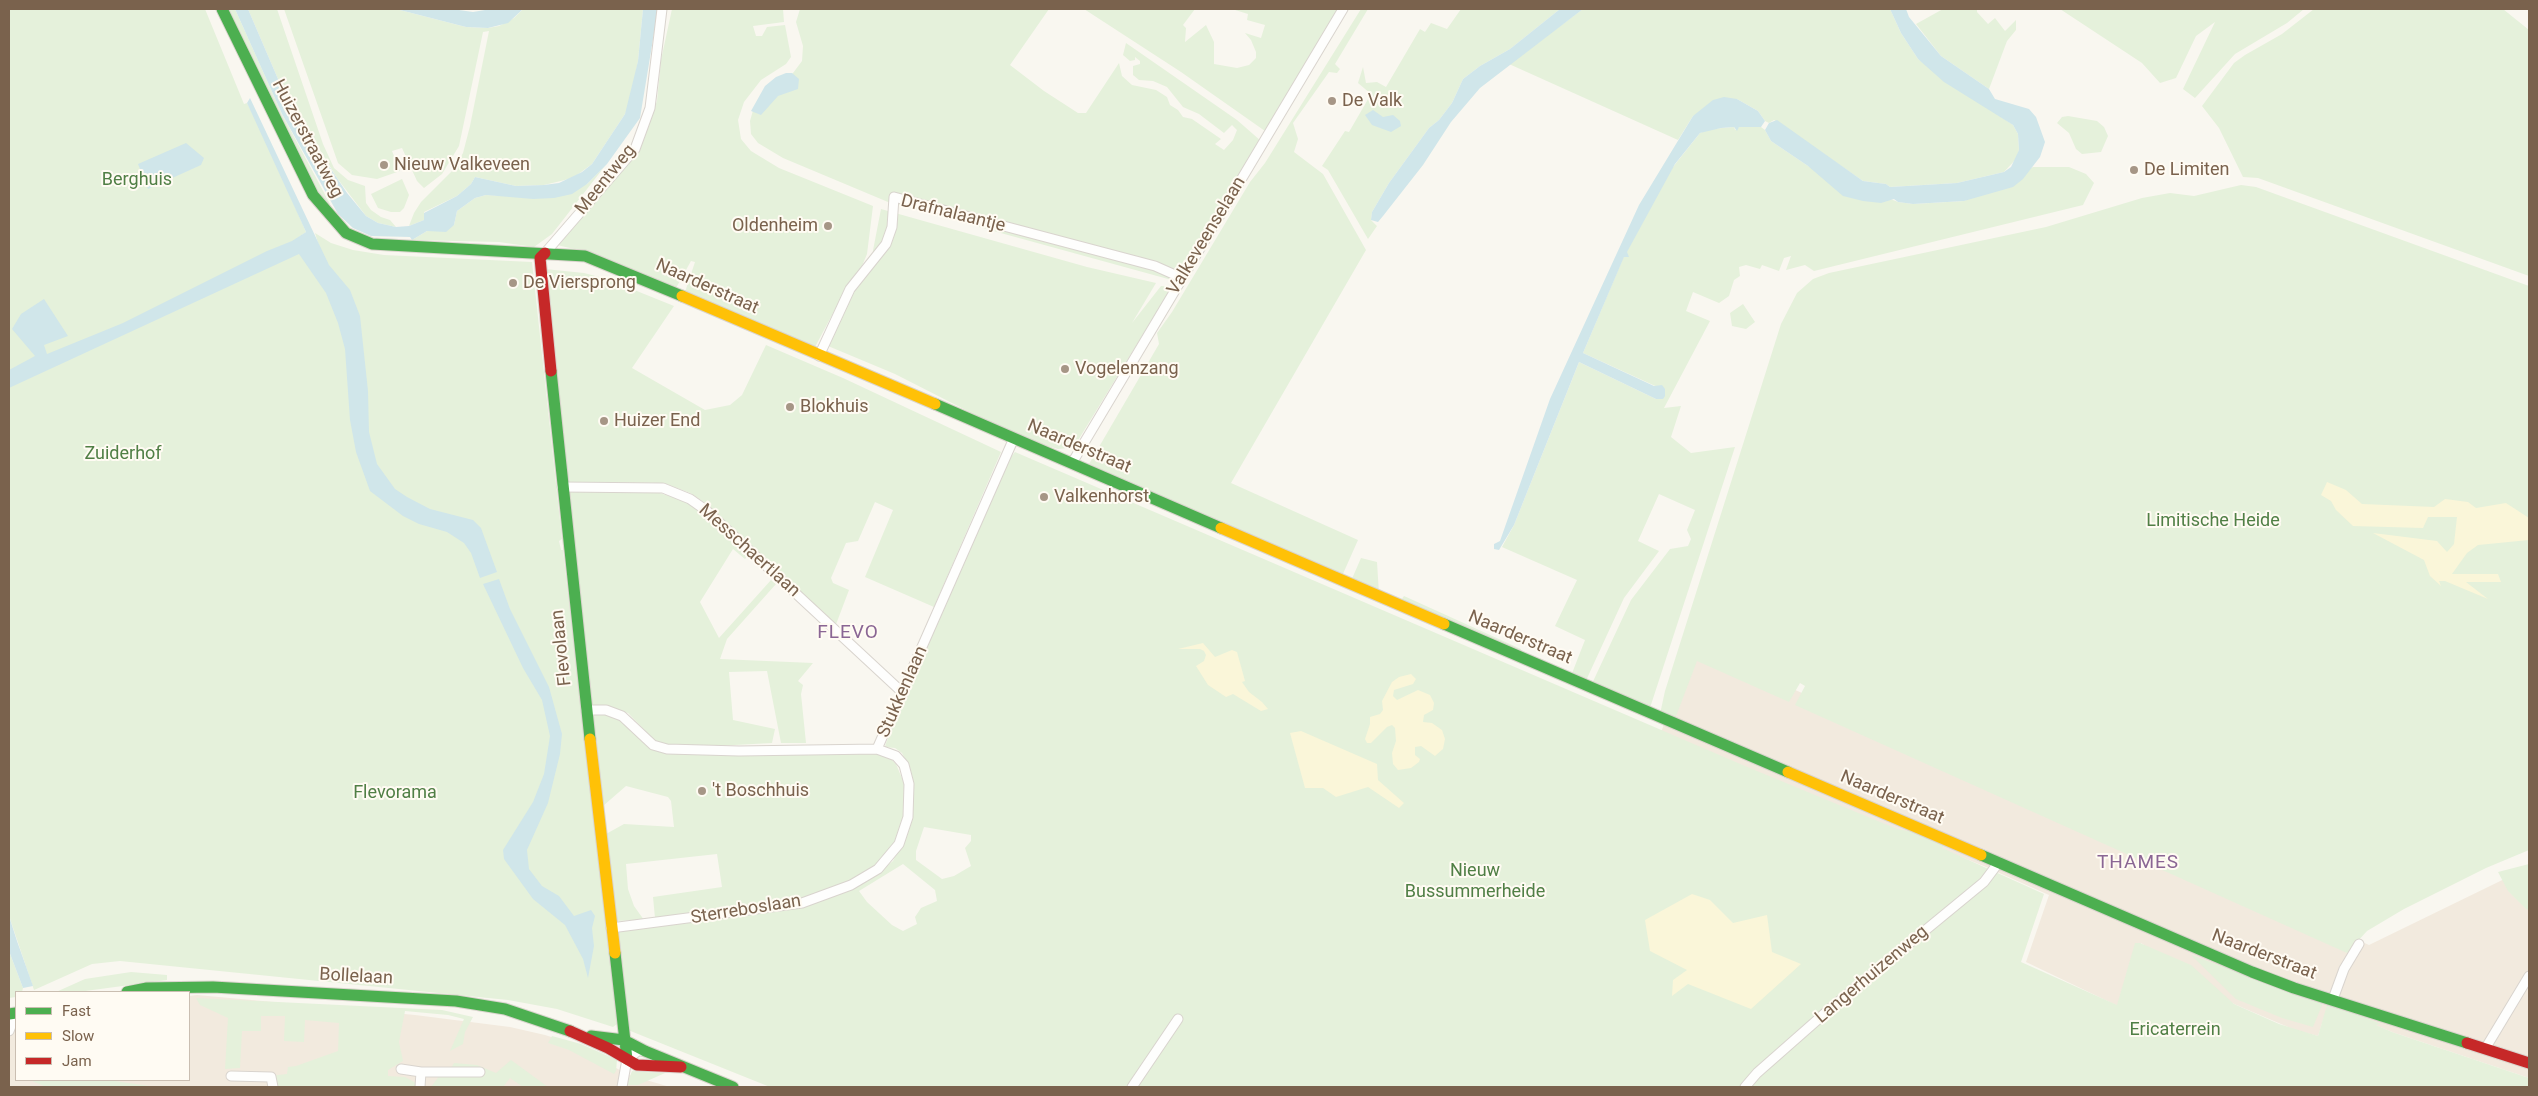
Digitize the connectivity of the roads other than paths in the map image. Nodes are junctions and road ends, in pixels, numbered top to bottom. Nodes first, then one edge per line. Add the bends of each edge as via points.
1 (222, 9) edge
2 (662, 9) edge
3 (1343, 9) edge
4 (545, 253) junction
5 (1182, 278) junction
6 (819, 356) junction
7 (1014, 438) junction
8 (1072, 463) junction
9 (562, 487) junction
10 (903, 693) junction
11 (586, 710) junction
12 (877, 749) junction
13 (1998, 862) junction
14 (611, 928) junction
15 (2359, 944) dead end
16 (2529, 976) edge
17 (132, 991) edge
18 (2333, 999) junction
19 (15, 1016) edge
20 (1178, 1019) dead end
21 (9, 1031) edge
22 (579, 1034) junction
23 (624, 1040) junction
24 (608, 1048) junction
25 (2485, 1049) junction
26 (645, 1051) junction
27 (627, 1059) junction
28 (2529, 1063) edge
29 (681, 1066) junction
30 (401, 1069) dead end
31 (421, 1072) junction
32 (480, 1072) dead end
33 (231, 1076) dead end
34 (273, 1087) edge
35 (420, 1087) edge
36 (622, 1087) edge
37 (733, 1087) edge
38 (1132, 1087) edge
39 (1745, 1087) edge

1 - 4 street, Huizerstraatweg via 313,195 346,233 372,244
2 - 4 street, Meentweg via 650,108 635,149
3 - 5 street, Valkeveenselaan
4 - 6 street, Naarderstraat via 585,256 616,267
4 - 9 street, Flevolaan via 540,258
5 - 6 street, Drafnalaantje via 1155,266 894,197 892,227 886,244 850,290
5 - 8 street, Valkeveenselaan
6 - 7 street, Naarderstraat
7 - 8 street, Naarderstraat
7 - 10 street, Stukkenlaan
8 - 13 street, Naarderstraat
9 - 10 street, Messchaertlaan via 664,488 690,499 707,511
9 - 11 street, Flevolaan
10 - 12 street, Stukkenlaan
11 - 12 street, Stukkenlaan via 606,710 622,716 653,745 667,749
11 - 14 street, Flevolaan
12 - 14 street, Sterreboslaan via 896,756 904,765 909,784 908,817 899,844 878,869 850,885 802,903
13 - 18 street, Naarderstraat via 2252,972
13 - 39 street, Langerhuizenweg via 1984,882 1832,1006
14 - 23 street, Flevolaan
15 - 18 street via 2344,969
16 - 25 street
17 - 22 street, Bollelaan via 213,987 442,1000 506,1009
18 - 25 street, Naarderstraat
19 - 21 street
20 - 38 street
22 - 23 street, Bollelaan
22 - 24 street, Bollelaan
23 - 24 street
23 - 26 street
23 - 27 street, Flevolaan
24 - 27 street, Bollelaan
25 - 28 street, Naarderstraat
26 - 27 street via 638,1051
26 - 29 street
27 - 29 street, Bollelaan via 637,1065
27 - 36 street, Flevolaan
29 - 37 street
30 - 31 street
31 - 32 street
31 - 35 street
33 - 34 street via 271,1077

